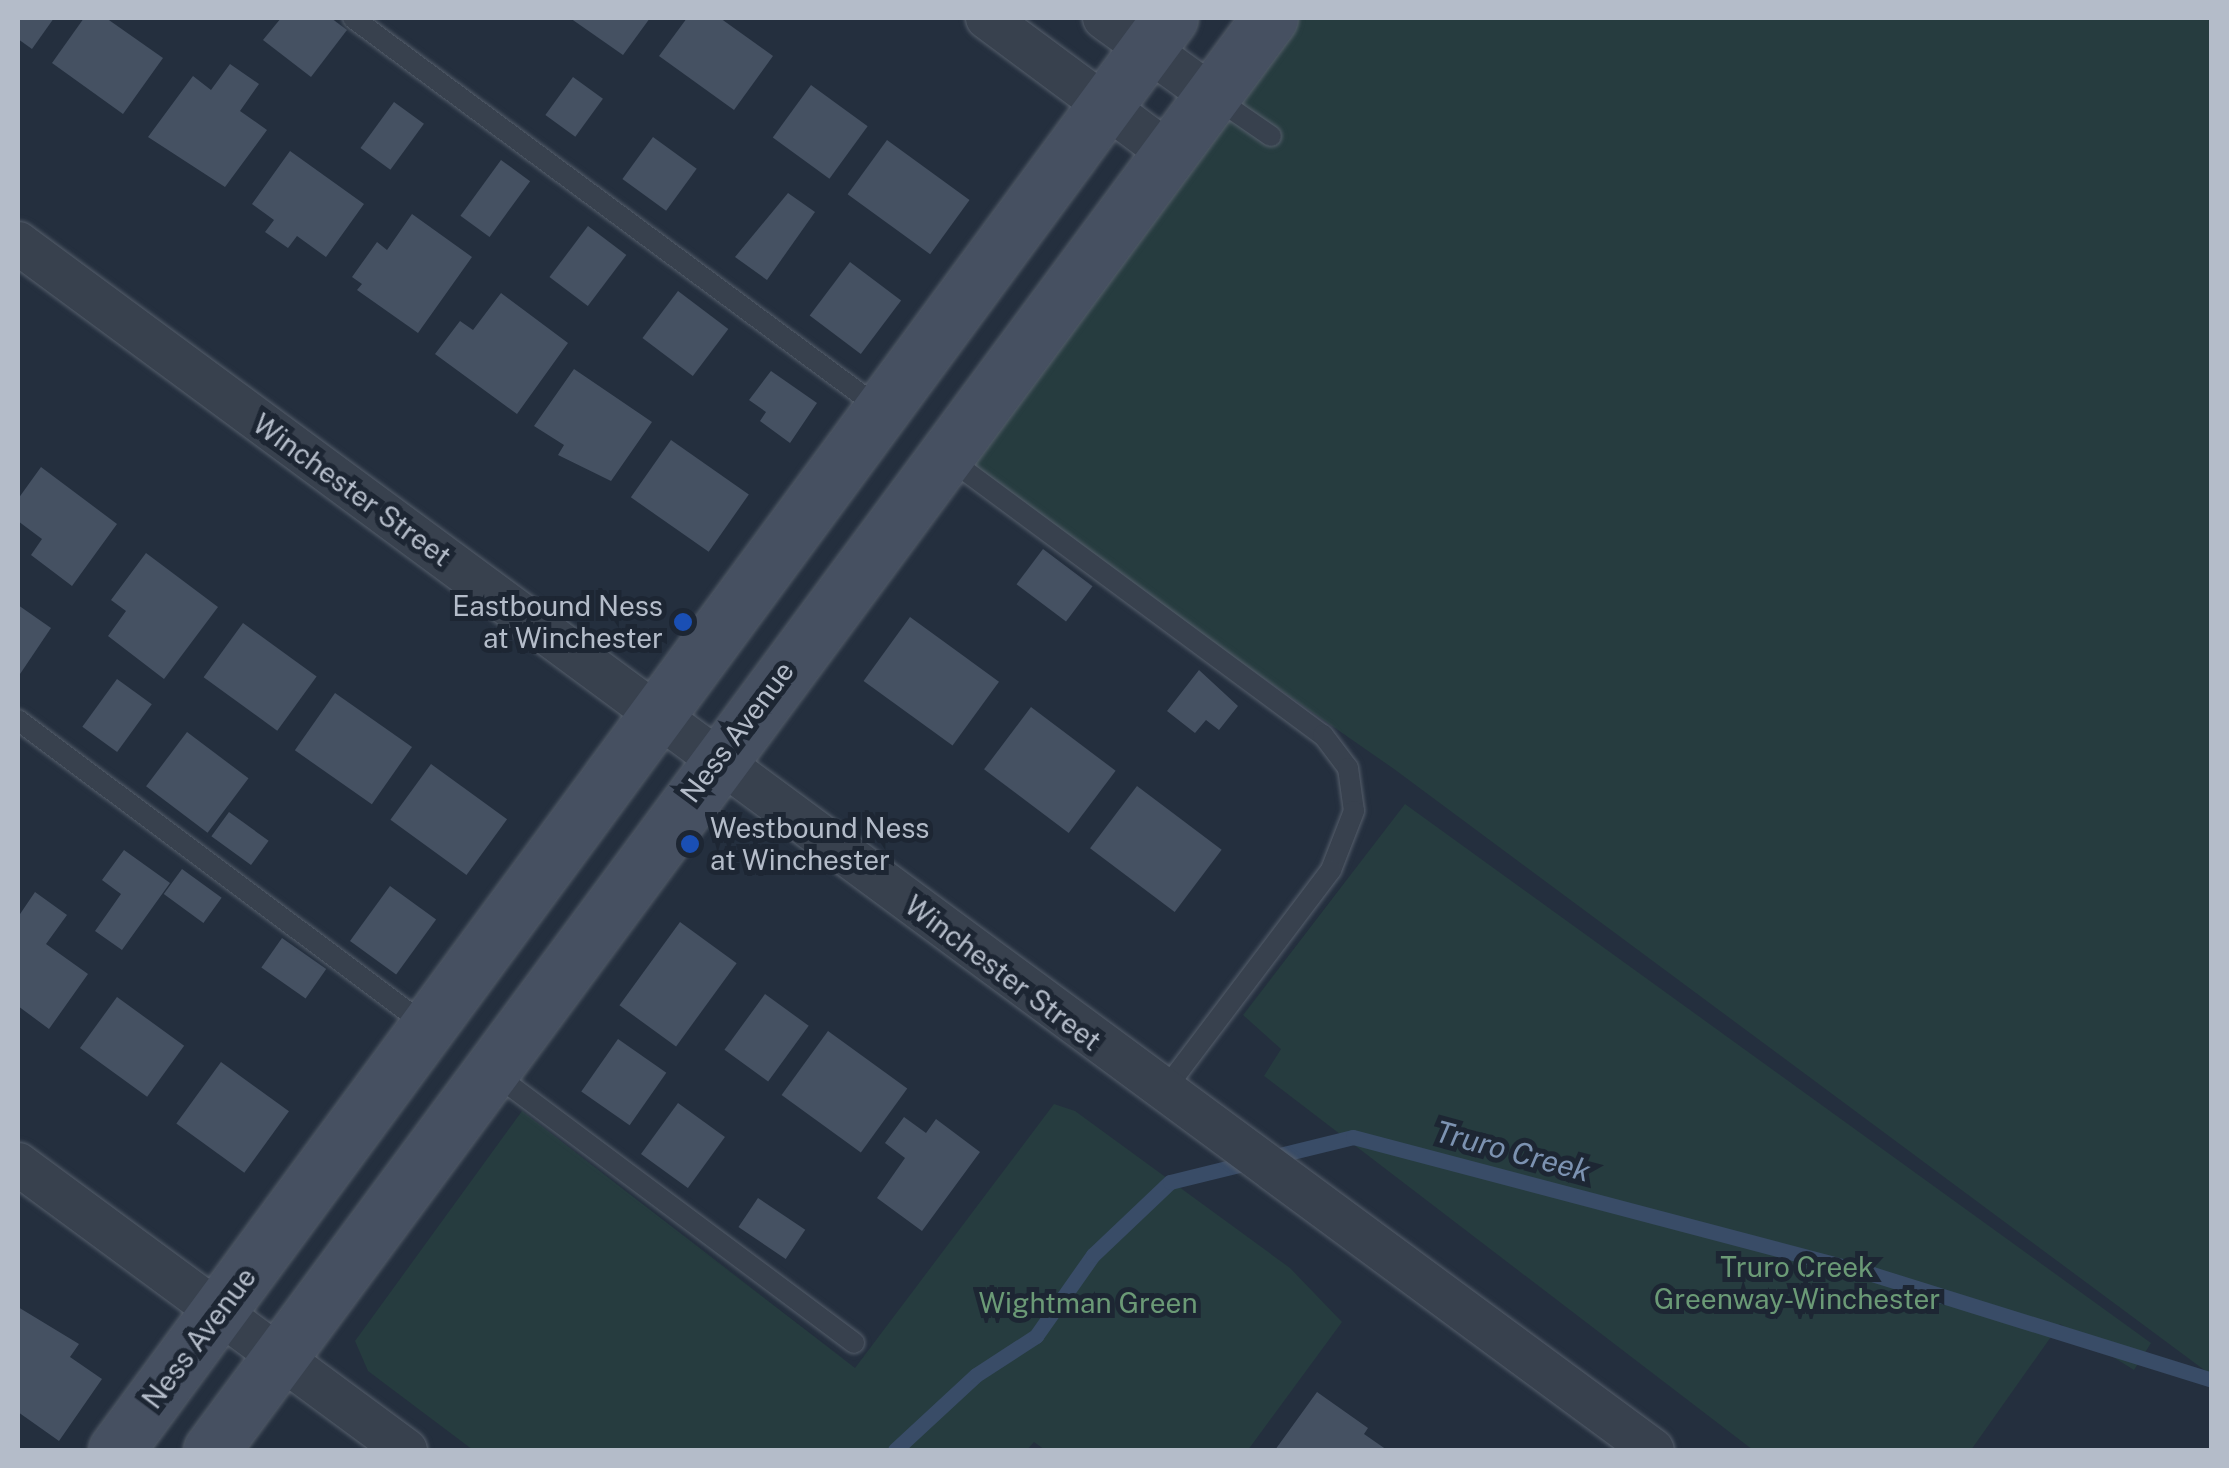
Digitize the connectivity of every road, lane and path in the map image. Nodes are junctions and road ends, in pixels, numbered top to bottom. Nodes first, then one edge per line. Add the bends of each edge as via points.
1 (353, 18) edge
2 (987, 18) edge
3 (1270, 18) edge
4 (1141, 28) edge
5 (1212, 96) junction
6 (1106, 106) junction
7 (1272, 136) dead end
8 (1169, 153) junction
9 (18, 243) edge
10 (884, 411) junction
11 (943, 454) junction
12 (657, 715) junction
13 (18, 720) edge
14 (718, 760) junction
15 (428, 1026) junction
16 (490, 1071) junction
17 (1181, 1103) junction
18 (18, 1164) edge
19 (218, 1313) junction
20 (854, 1343) dead end
21 (279, 1359) junction
22 (116, 1450) edge
23 (211, 1450) edge
24 (406, 1450) edge
25 (1653, 1450) edge

1 - 10 lane
2 - 6 street
3 - 5 main road, Ness Avenue
4 - 5 street
4 - 6 main road, Ness Avenue
5 - 7 lane
5 - 8 main road, Ness Avenue
6 - 8 street
6 - 10 main road, Ness Avenue
8 - 11 main road, Ness Avenue
9 - 12 street, Winchester Street
10 - 12 main road, Ness Avenue
11 - 14 main road, Ness Avenue
11 - 17 lane via 1323,735 1348,768 1354,812 1332,870
12 - 14 street, Winchester Street
12 - 15 main road, Ness Avenue
13 - 15 lane
14 - 16 main road, Ness Avenue
14 - 17 street, Winchester Street
15 - 19 main road, Ness Avenue
16 - 20 lane
16 - 21 main road, Ness Avenue
17 - 25 street, Winchester Street
18 - 19 street
19 - 21 street
19 - 22 main road, Ness Avenue
21 - 23 main road, Ness Avenue
21 - 24 street

